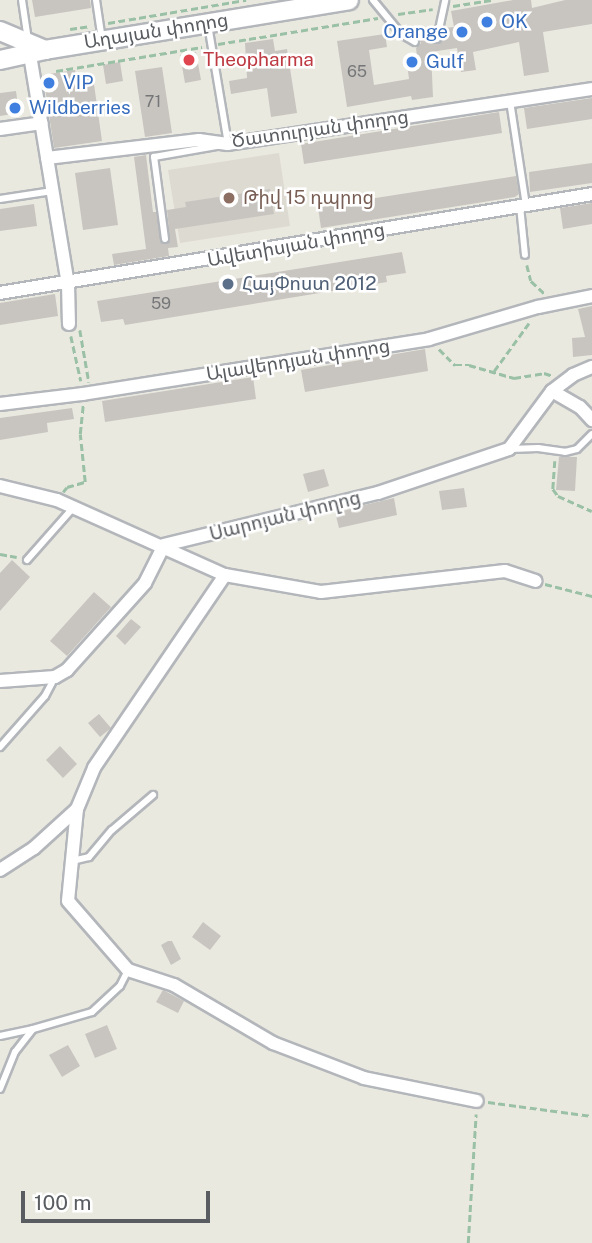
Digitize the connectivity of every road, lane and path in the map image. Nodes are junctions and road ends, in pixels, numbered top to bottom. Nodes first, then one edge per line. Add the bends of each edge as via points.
1 (22, 0) edge
2 (96, 0) edge
3 (246, 0) edge
4 (349, 0) edge
5 (373, 0) edge
6 (492, 0) edge
7 (445, 4) edge
8 (385, 16) junction
9 (207, 23) junction
10 (0, 31) edge
11 (62, 31) dead end
12 (101, 32) junction
13 (437, 38) dead end
14 (415, 42) dead end
15 (211, 45) junction
16 (35, 49) junction
17 (0, 60) edge
18 (56, 71) dead end
19 (592, 89) edge
20 (510, 101) junction
21 (42, 122) junction
22 (0, 129) edge
23 (228, 144) junction
24 (47, 158) junction
25 (52, 191) junction
26 (592, 194) edge
27 (0, 199) edge
28 (523, 206) junction
29 (165, 239) dead end
30 (526, 257) joint
31 (68, 284) junction
32 (0, 293) edge
33 (545, 294) dead end
34 (592, 296) edge
35 (74, 323) junction
36 (528, 325) dead end
37 (429, 339) junction
38 (592, 367) edge
39 (494, 371) junction
40 (91, 378) dead end
41 (81, 380) dead end
42 (557, 387) junction
43 (83, 394) junction
44 (0, 404) edge
45 (592, 420) edge
46 (592, 434) edge
47 (509, 449) junction
48 (555, 457) dead end
49 (0, 486) edge
50 (57, 500) junction
51 (74, 508) junction
52 (592, 511) edge
53 (164, 545) junction
54 (0, 554) edge
55 (27, 560) joint
56 (225, 575) junction
57 (535, 582) joint
58 (592, 596) edge
59 (55, 677) junction
60 (0, 681) edge
61 (0, 747) edge
62 (153, 794) dead end
63 (77, 809) junction
64 (72, 861) junction
65 (0, 870) edge
66 (128, 970) junction
67 (33, 1030) junction
68 (0, 1036) edge
69 (0, 1089) edge
70 (477, 1101) junction
71 (592, 1116) edge
72 (468, 1243) edge

1 - 16 lane
2 - 12 lane
3 - 12 path
4 - 9 main road, Աղայան փողոց
5 - 8 lane
6 - 7 path
7 - 8 path
7 - 13 lane
8 - 14 lane
8 - 15 path
9 - 12 main road, Աղայան փողոց
9 - 15 lane
10 - 16 main road
11 - 12 path
12 - 16 main road, Աղայան փողոց
15 - 18 path
15 - 23 lane
16 - 17 main road, Աղայան փողոց
16 - 21 street
19 - 20 street, Ծատուրյան փողոց
20 - 23 street, Ծատուրյան փողոց
20 - 28 lane
21 - 22 street
21 - 24 street
23 - 24 street, Ծատուրյան փողոց via 199,140
23 - 29 lane via 154,158
24 - 25 street
25 - 27 lane
25 - 31 street
26 - 28 street, Ավետիսյան փողոց
28 - 30 lane
28 - 31 street, Ավետիսյան փողոց
30 - 33 path via 531,281
31 - 32 street, Ավետիսյան փողոց
31 - 35 street
34 - 37 street, Ալավերդյան փողոց
35 - 40 path
35 - 41 path
36 - 39 path
37 - 39 path via 455,365
37 - 43 street, Ալավերդյան փողոց
38 - 42 street
39 - 42 path via 514,378 544,373 560,377
42 - 45 street
42 - 47 street
43 - 44 street, Ալավերդյան փողոց
43 - 50 path via 80,435 85,482 67,487
46 - 47 lane via 577,449 565,452
47 - 53 street, Սարոյան փողոց via 378,493
48 - 52 path via 553,489 558,496
49 - 50 street
50 - 51 street
51 - 53 street
51 - 55 lane
53 - 56 street
53 - 59 street via 145,583 67,670
54 - 55 path
56 - 57 street via 321,592 505,571
56 - 63 street via 94,768
57 - 58 path
59 - 60 street
59 - 61 lane via 45,696
62 - 64 lane via 89,856
63 - 64 street
63 - 65 street via 34,848
64 - 66 street via 68,901
66 - 67 lane via 120,986 92,1012
66 - 70 street via 174,985 272,1043 364,1077
67 - 68 lane
67 - 69 lane via 15,1052
70 - 71 path
70 - 72 path

